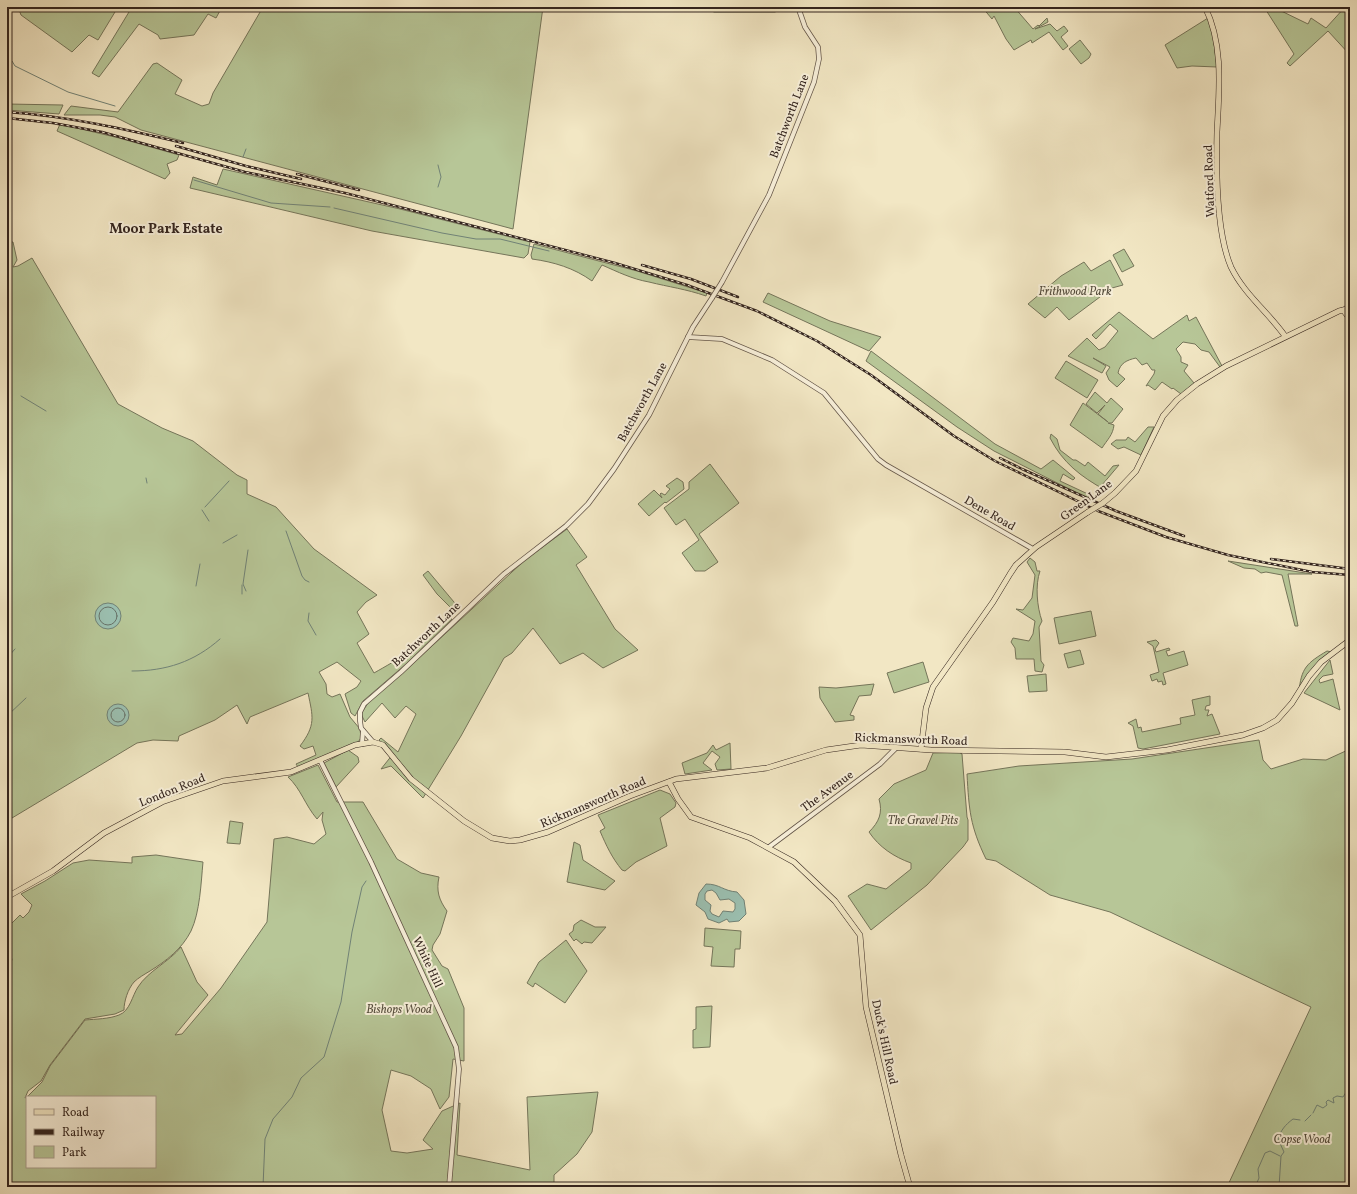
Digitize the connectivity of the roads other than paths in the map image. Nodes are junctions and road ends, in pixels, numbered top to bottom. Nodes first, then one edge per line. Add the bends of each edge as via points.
1 (798, 7) edge
2 (1206, 7) edge
3 (1350, 306) edge
4 (1343, 310) junction
5 (1350, 319) edge
6 (1284, 336) junction
7 (688, 337) junction
8 (1033, 549) junction
9 (1350, 640) edge
10 (363, 731) junction
11 (373, 742) junction
12 (362, 744) junction
13 (894, 749) junction
14 (921, 749) junction
15 (320, 760) junction
16 (669, 782) junction
17 (659, 785) junction
18 (674, 793) junction
19 (769, 847) junction
20 (7, 897) edge
21 (449, 1187) edge
22 (910, 1187) edge

1 - 7 street, Batchworth Lane, bridge via 805,27 818,47 819,59 814,82 769,195 722,282
2 - 6 main road, Watford Road via 1216,34 1219,84 1217,173 1222,240 1239,281
3 - 4 street
4 - 5 main road
4 - 6 main road, Green Lane
6 - 8 main road, Green Lane, bridge via 1224,367 1177,400 1160,422 1136,471 1115,493
7 - 8 street, Dene Road via 722,339 772,360 830,399 878,459 893,470
7 - 10 street, Batchworth Lane via 649,415 588,504 566,526 504,574 401,672 371,696 360,712
8 - 14 main road, Green Lane via 1016,565 934,687 926,708
9 - 14 main road, Rickmansworth Road via 1321,662 1277,720 1243,735 1122,757 1020,750
10 - 11 street
10 - 12 street, Batchworth Lane
11 - 12 main road
11 - 17 main road, Rickmansworth Road via 383,745 411,779 446,807 483,834 501,840 520,840 537,836
12 - 15 main road, London Road via 348,747
13 - 14 main road, Rickmansworth Road
13 - 16 main road, Rickmansworth Road via 860,746 826,750 767,768
13 - 19 street, The Avenue via 880,764
15 - 20 main road, London Road via 285,774 222,781 162,802 104,833 53,871
15 - 21 street, White Hill via 371,862 456,1047 459,1069
16 - 17 main road, Rickmansworth Road
16 - 18 main road, Duck's Hill Road
17 - 18 main road
18 - 19 main road, Duck's Hill Road via 691,817
19 - 22 main road, Duck's Hill Road via 794,862 815,881 835,901 860,935 866,1007 899,1151

